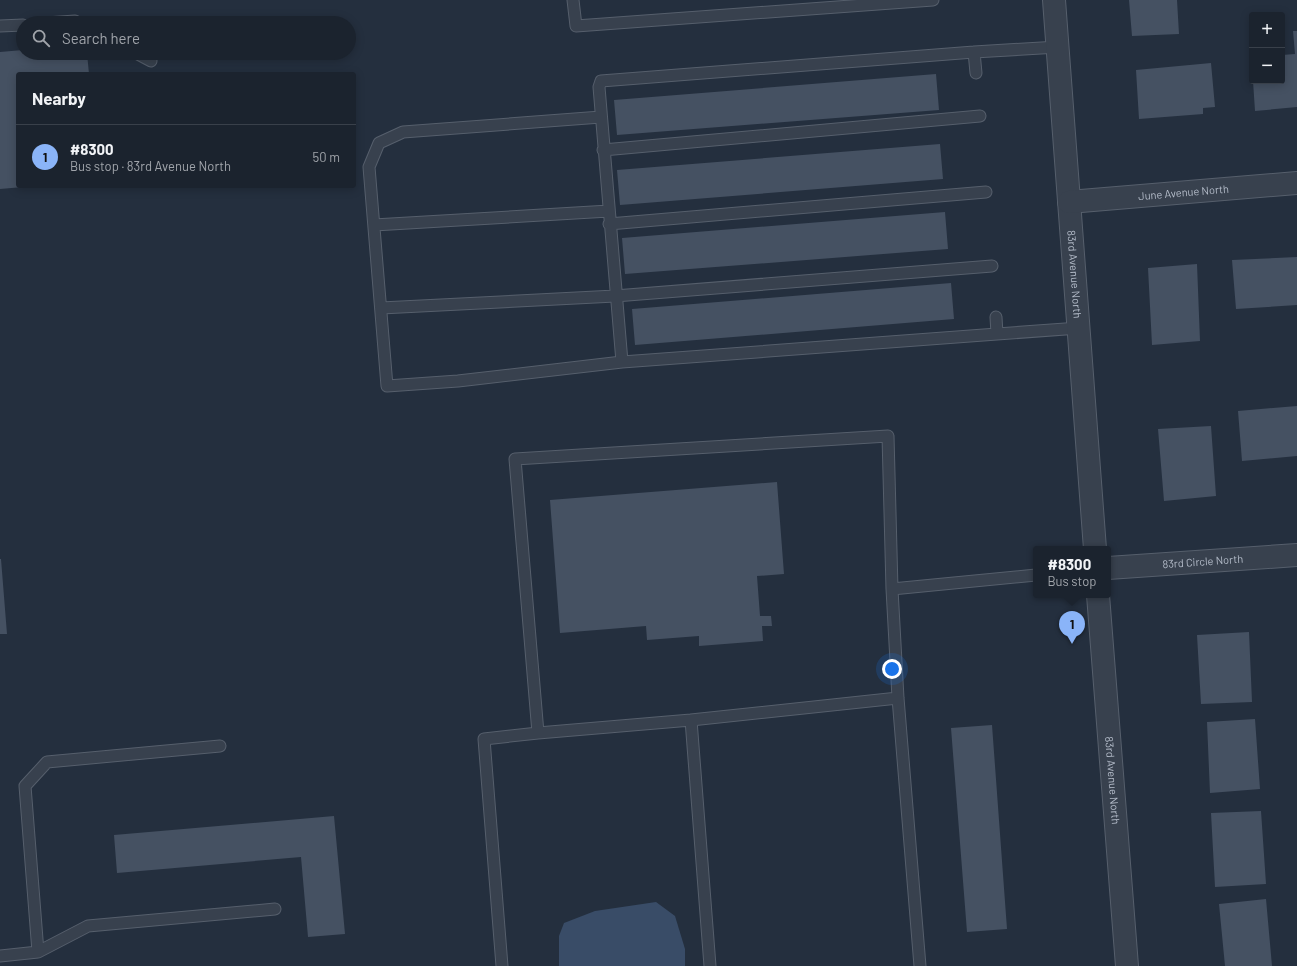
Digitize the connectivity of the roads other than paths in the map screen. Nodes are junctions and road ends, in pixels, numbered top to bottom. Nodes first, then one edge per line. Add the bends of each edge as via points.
1 (573, 0) edge
2 (933, 0) edge
3 (1054, 0) edge
4 (16, 25) edge
5 (0, 26) edge
6 (1058, 47) junction
7 (974, 52) junction
8 (976, 73) dead end
9 (980, 116) dead end
10 (601, 117) junction
11 (603, 150) junction
12 (1297, 183) edge
13 (986, 192) dead end
14 (1069, 202) junction
15 (608, 212) junction
16 (609, 224) junction
17 (374, 225) junction
18 (992, 266) dead end
19 (615, 296) junction
20 (381, 308) junction
21 (996, 317) dead end
22 (1079, 328) junction
23 (997, 334) junction
24 (622, 362) junction
25 (1095, 546) edge
26 (1297, 555) edge
27 (1111, 568) edge
28 (1033, 575) edge
29 (892, 589) junction
30 (1098, 598) edge
31 (898, 698) junction
32 (691, 720) junction
33 (538, 733) junction
34 (220, 746) dead end
35 (275, 909) dead end
36 (38, 952) junction
37 (0, 956) edge
38 (502, 966) edge
39 (710, 966) edge
40 (920, 966) edge
41 (1127, 966) edge

1 - 2 lane via 576,26
3 - 6 street, 83rd Avenue North
4 - 5 lane
6 - 7 lane
6 - 14 street, 83rd Avenue North
7 - 8 lane
7 - 10 lane via 601,81
9 - 11 lane
10 - 11 lane
10 - 17 lane via 403,132 379,143 369,167
11 - 15 lane
12 - 14 street, June Avenue North
13 - 16 lane
14 - 22 street, 83rd Avenue North
15 - 16 lane
15 - 17 lane
16 - 19 lane
17 - 20 lane
18 - 19 lane
19 - 20 lane
19 - 24 lane
20 - 24 lane via 387,386 458,381
21 - 23 lane
22 - 23 lane
22 - 25 street, 83rd Avenue North
23 - 24 lane
26 - 27 street, 83rd Circle North
28 - 29 lane
29 - 31 lane
29 - 33 lane via 888,436 515,459
30 - 41 street, 83rd Avenue North
31 - 32 lane
31 - 40 lane
32 - 33 lane
32 - 39 lane
33 - 38 lane via 484,739
34 - 36 lane via 47,762 25,786
35 - 36 lane via 88,926
36 - 37 lane

